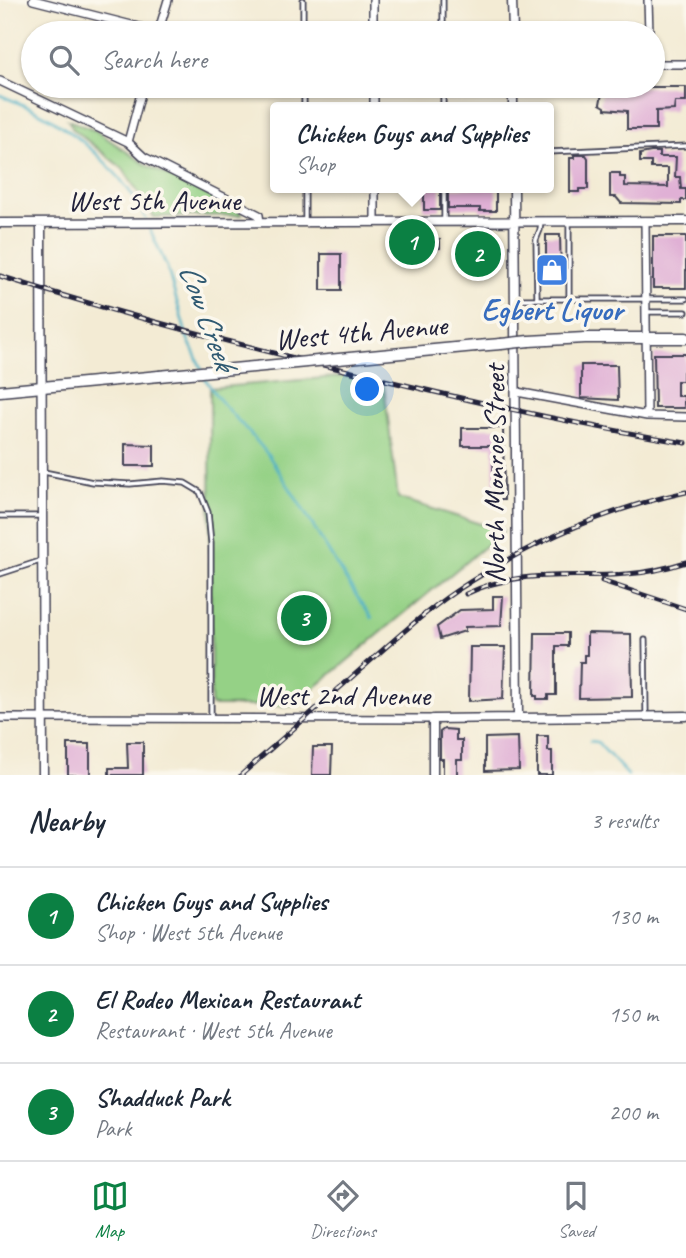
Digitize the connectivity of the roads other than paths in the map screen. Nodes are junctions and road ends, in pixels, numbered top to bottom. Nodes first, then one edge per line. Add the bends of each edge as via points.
1 (33, 0) edge
2 (169, 0) edge
3 (303, 0) edge
4 (373, 0) edge
5 (443, 0) edge
6 (512, 0) edge
7 (648, 0) edge
8 (114, 21) edge
9 (163, 21) edge
10 (303, 21) edge
11 (373, 21) edge
12 (443, 21) edge
13 (513, 21) edge
14 (649, 21) edge
15 (665, 64) edge
16 (686, 64) edge
17 (0, 81) edge
18 (21, 91) edge
19 (36, 98) edge
20 (141, 98) edge
21 (128, 142) junction
22 (686, 146) edge
23 (554, 152) edge
24 (305, 193) edge
25 (375, 193) edge
26 (444, 193) edge
27 (514, 193) edge
28 (514, 221) junction
29 (541, 221) junction
30 (569, 221) junction
31 (645, 221) junction
32 (686, 221) edge
33 (260, 222) junction
34 (305, 222) junction
35 (375, 222) junction
36 (444, 222) junction
37 (0, 223) edge
38 (41, 223) junction
39 (515, 299) junction
40 (537, 299) junction
41 (569, 299) junction
42 (646, 299) junction
43 (686, 299) edge
44 (646, 312) junction
45 (686, 312) edge
46 (646, 337) junction
47 (686, 338) edge
48 (40, 388) junction
49 (0, 391) edge
50 (517, 392) junction
51 (648, 416) junction
52 (686, 417) edge
53 (42, 471) junction
54 (0, 516) edge
55 (42, 516) junction
56 (42, 560) junction
57 (0, 574) edge
58 (645, 640) dead end
59 (646, 716) junction
60 (686, 716) edge
61 (518, 717) junction
62 (0, 718) edge
63 (42, 718) junction
64 (211, 718) junction
65 (433, 719) junction
66 (43, 775) edge
67 (433, 775) edge

1 - 8 street
2 - 9 street
3 - 10 lane
4 - 11 street
5 - 12 lane
6 - 13 street
7 - 14 street
15 - 16 street
17 - 18 street
19 - 21 street
20 - 21 street
21 - 33 street via 144,157 259,215
22 - 23 lane
24 - 34 lane
25 - 35 street
26 - 36 lane
27 - 28 street, North Monroe Street
28 - 29 street, West 5th Avenue
28 - 36 street, West 5th Avenue
28 - 39 street, North Monroe Street
29 - 30 street, West 5th Avenue
29 - 40 lane via 536,240
30 - 31 street, West 5th Avenue
30 - 41 lane
31 - 32 street, West 5th Avenue
31 - 42 street
33 - 34 street, West 5th Avenue
33 - 38 street, West 5th Avenue
34 - 35 street, West 5th Avenue
35 - 36 street, West 5th Avenue
37 - 38 street, West 5th Avenue
38 - 48 street
39 - 40 lane
39 - 50 street, North Monroe Street
40 - 41 lane
41 - 42 lane
42 - 43 lane
42 - 44 street
44 - 45 lane
44 - 46 street
46 - 47 main road, West 4th Avenue
46 - 48 main road, West 4th Avenue, bridge via 529,341
46 - 51 street
48 - 49 main road, West 4th Avenue
48 - 53 street
50 - 51 street
50 - 61 street, North Monroe Street
51 - 52 street
53 - 55 street
53 - 64 lane via 93,482 185,483 200,492 208,512 211,543
54 - 55 lane
55 - 56 street
56 - 57 lane
56 - 63 street
58 - 59 lane
59 - 60 street, West 2nd Avenue
59 - 61 street, West 2nd Avenue
61 - 65 street, West 2nd Avenue
62 - 63 street, West 2nd Avenue
63 - 64 street, West 2nd Avenue
63 - 66 street
64 - 65 street, West 2nd Avenue
65 - 67 street

